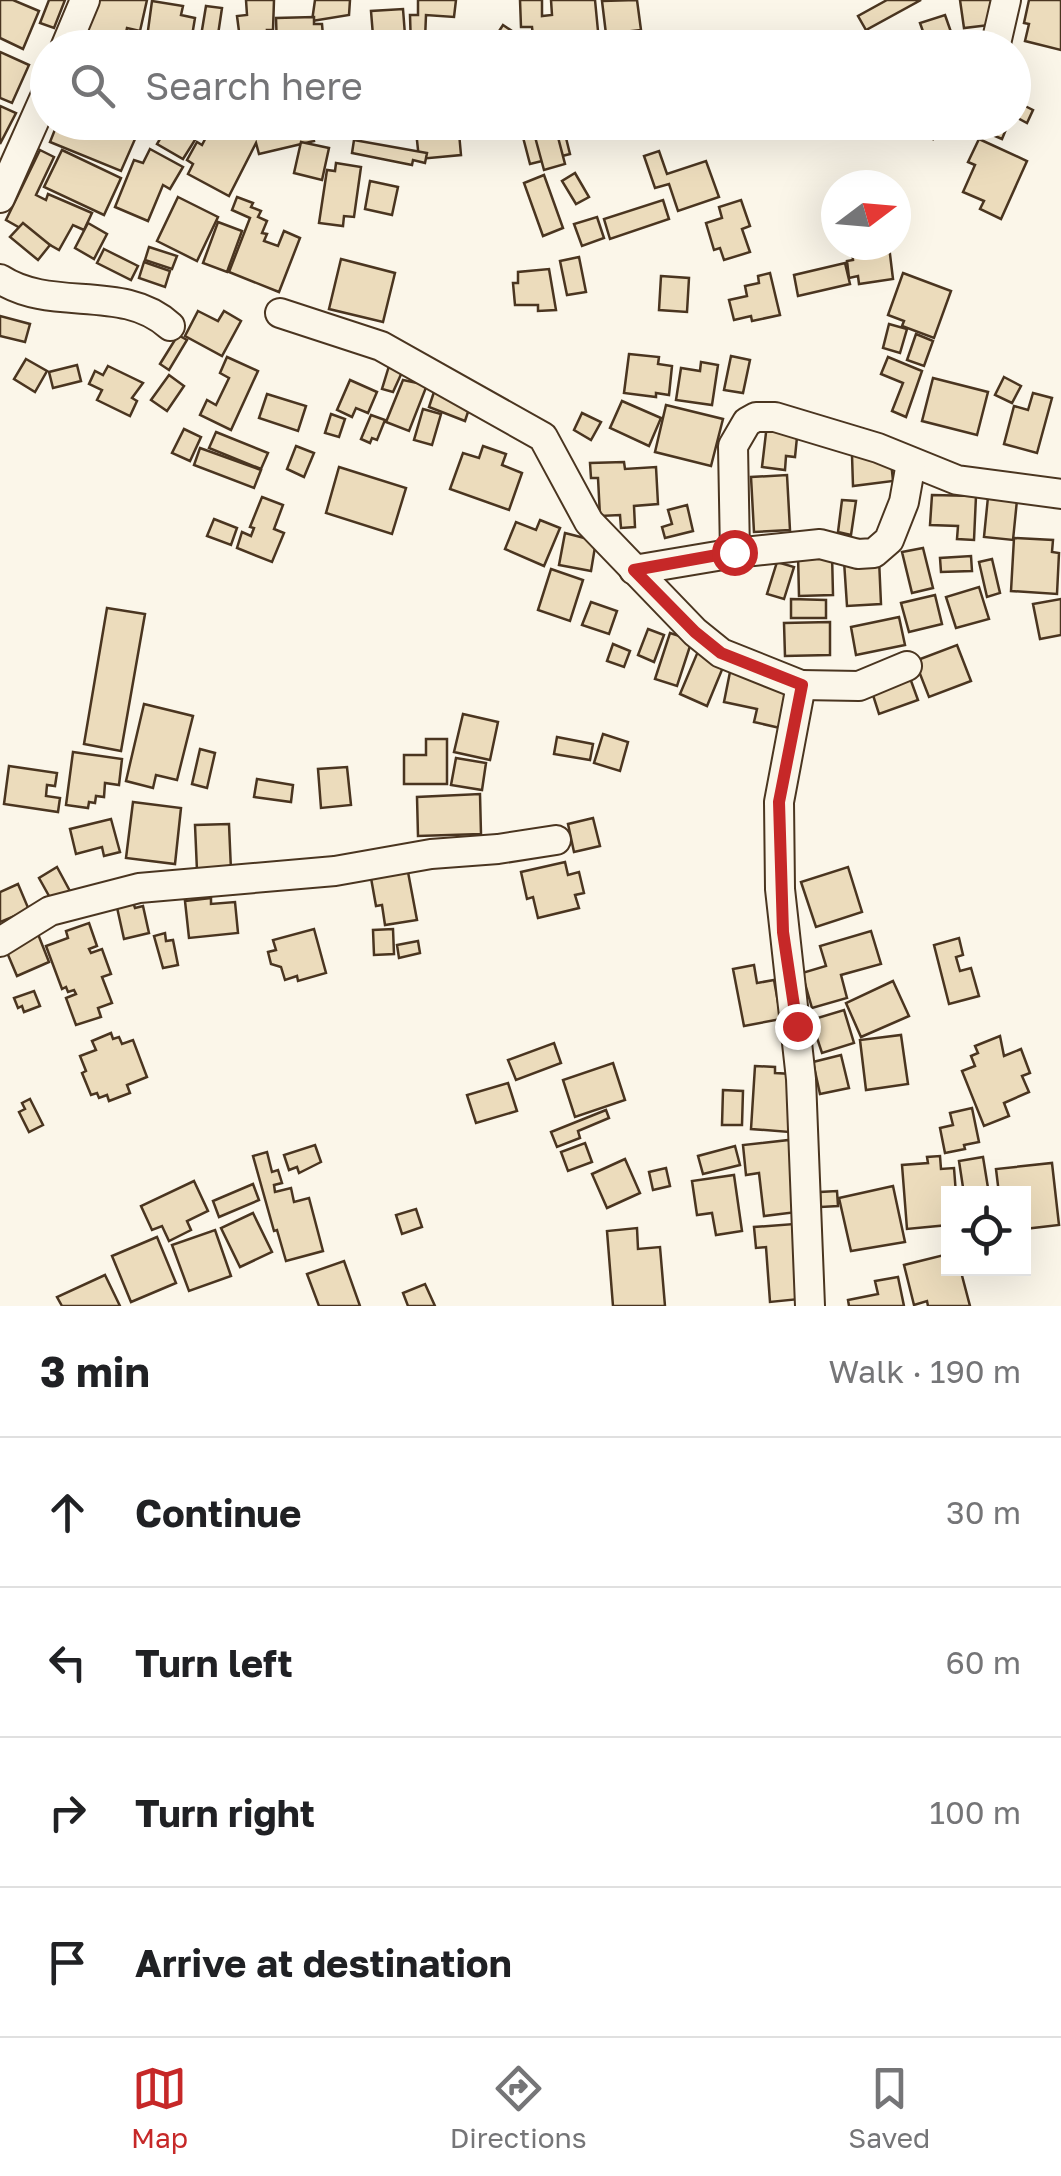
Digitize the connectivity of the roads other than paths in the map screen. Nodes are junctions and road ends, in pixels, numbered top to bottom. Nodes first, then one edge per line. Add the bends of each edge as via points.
1 (85, 0) edge
2 (1006, 0) edge
3 (72, 30) edge
4 (998, 30) edge
5 (30, 130) edge
6 (0, 198) edge
7 (0, 279) edge
8 (280, 312) dead end
9 (170, 326) dead end
10 (912, 463) junction
11 (1061, 494) edge
12 (734, 552) junction
13 (634, 570) junction
14 (906, 666) dead end
15 (802, 685) junction
16 (556, 840) dead end
17 (0, 942) edge
18 (810, 1306) edge

1 - 3 street
2 - 4 street
5 - 6 street
7 - 9 street via 51,297 128,302
8 - 13 street via 381,346 543,437 589,522
10 - 11 street via 957,480
10 - 12 street via 888,540 874,553 820,544
10 - 12 street via 775,417 756,417 733,446
12 - 13 street
13 - 15 street via 721,653
14 - 15 street via 860,686
15 - 18 street via 779,802 783,932 809,1206
16 - 17 street via 305,874 139,888 50,911

